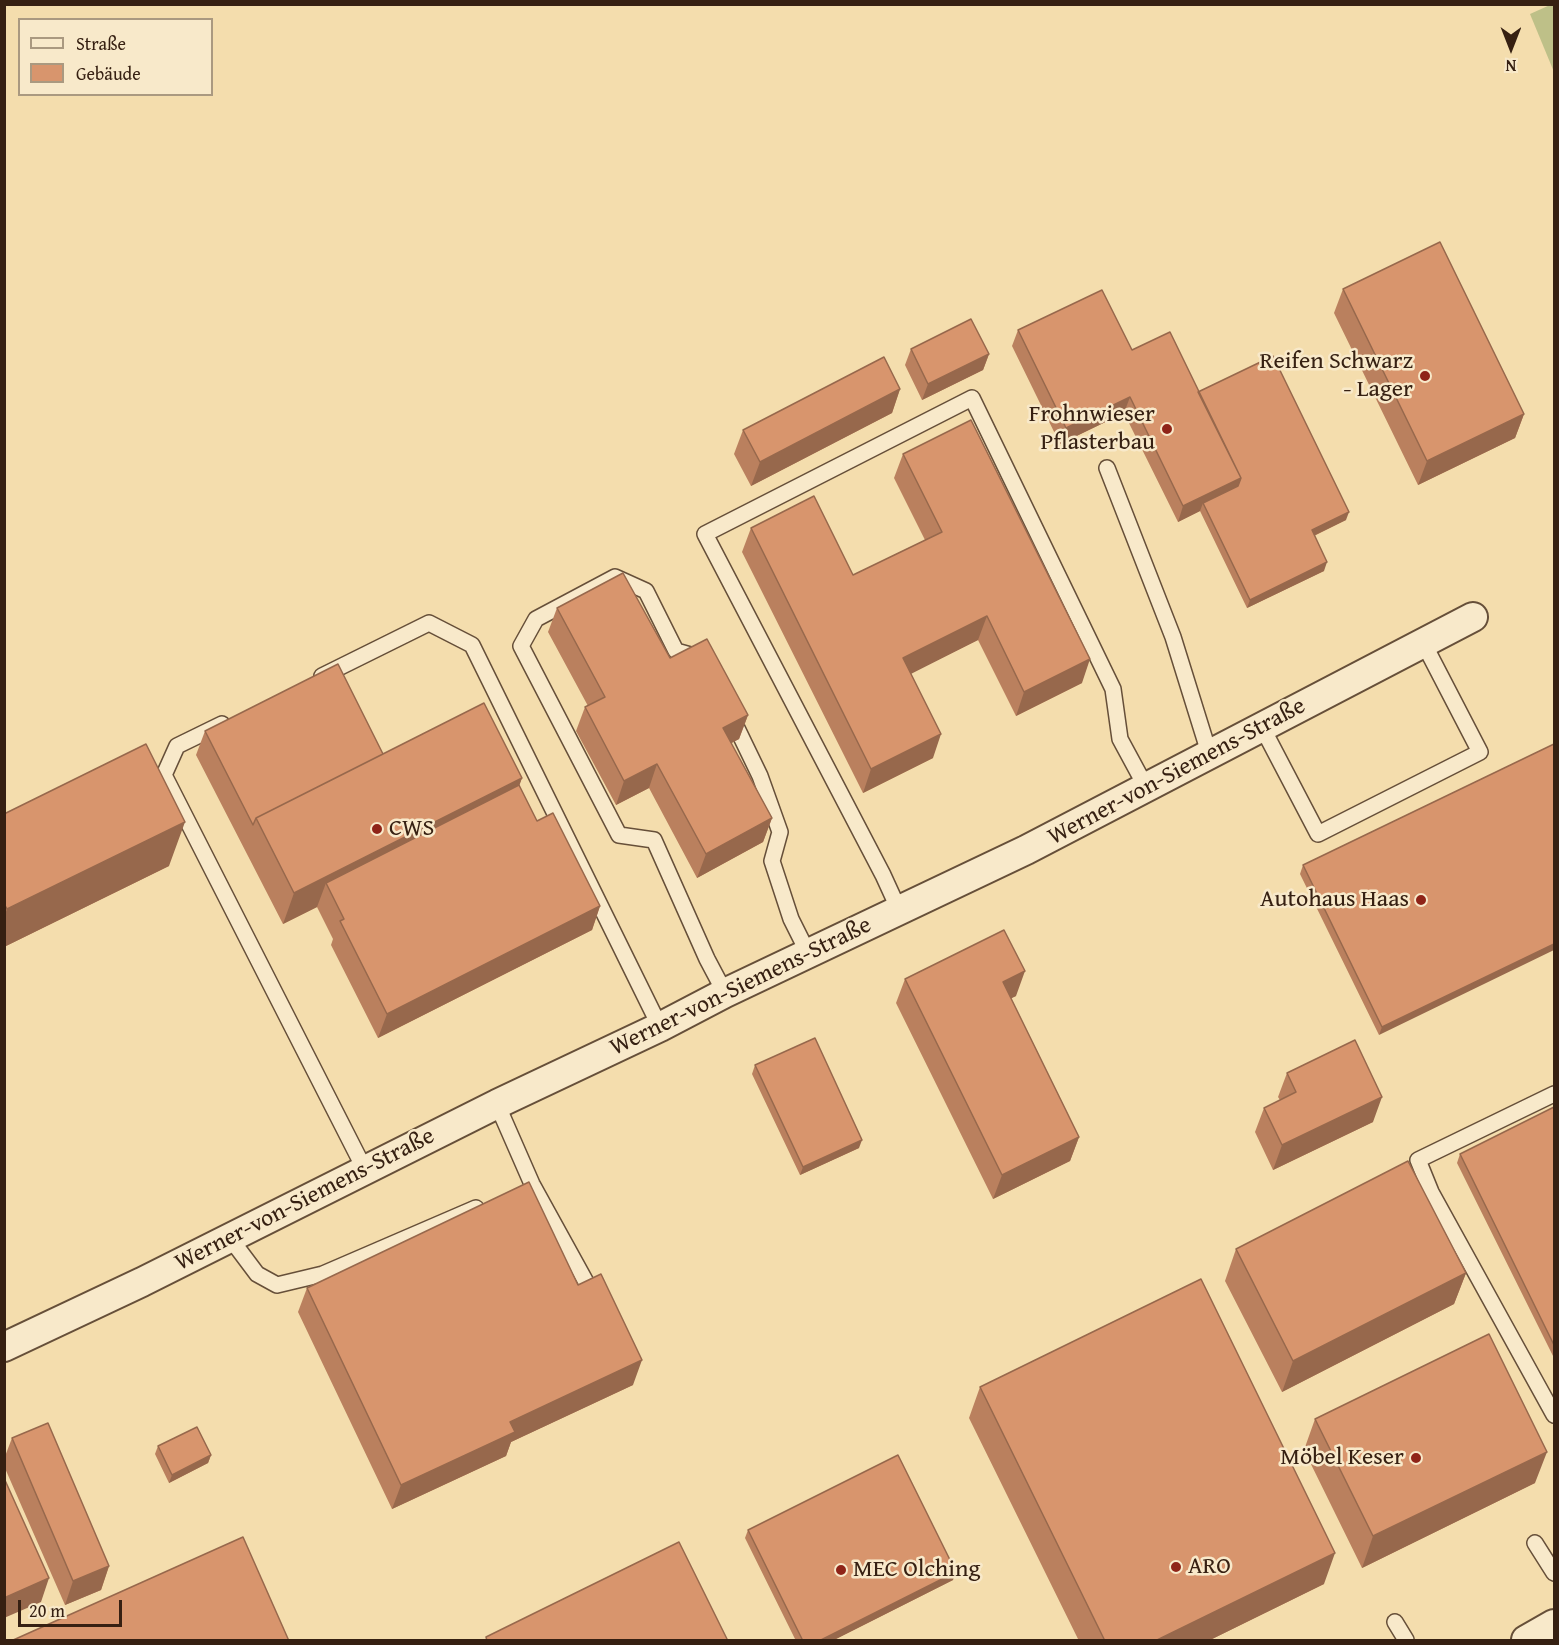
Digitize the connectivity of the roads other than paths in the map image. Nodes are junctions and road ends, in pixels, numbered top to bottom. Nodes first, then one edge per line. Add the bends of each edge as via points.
1 (1107, 468) dead end
2 (1473, 617) dead end
3 (1423, 642) junction
4 (709, 669) edge
5 (314, 680) edge
6 (724, 701) edge
7 (240, 716) edge
8 (1262, 727) junction
9 (1210, 756) junction
10 (1147, 789) junction
11 (899, 910) junction
12 (808, 953) junction
13 (725, 993) junction
14 (660, 1027) junction
15 (1554, 1094) edge
16 (497, 1104) junction
17 (365, 1170) junction
18 (491, 1202) edge
19 (230, 1238) junction
20 (586, 1282) edge
21 (4, 1347) edge
22 (1554, 1415) edge
23 (1535, 1543) dead end
24 (1554, 1573) edge
25 (1395, 1622) dead end
26 (1554, 1624) edge
27 (1406, 1641) edge
28 (1526, 1641) edge

1 - 9 lane via 1173,637
2 - 3 street, Werner-von-Siemens-Straße
3 - 8 street, Werner-von-Siemens-Straße
3 - 8 lane via 1480,752 1318,834
4 - 13 lane via 703,659 676,651 646,591 615,577 536,619 521,646 619,836 654,840
5 - 14 lane via 429,623 472,645
6 - 12 lane via 760,776 780,832 772,861 791,919
7 - 17 lane via 177,746 164,775
8 - 9 street, Werner-von-Siemens-Straße
9 - 10 street, Werner-von-Siemens-Straße
10 - 11 street, Werner-von-Siemens-Straße
10 - 11 lane via 1120,739 1113,689 972,398 705,534
11 - 12 street, Werner-von-Siemens-Straße
12 - 13 street, Werner-von-Siemens-Straße
13 - 14 street, Werner-von-Siemens-Straße
14 - 16 street, Werner-von-Siemens-Straße
15 - 22 lane via 1418,1160 1431,1192
16 - 17 street, Werner-von-Siemens-Straße
16 - 20 lane via 527,1186
17 - 19 street, Werner-von-Siemens-Straße
18 - 19 lane via 323,1274 277,1285 257,1274
19 - 21 street, Werner-von-Siemens-Straße
23 - 24 lane
25 - 27 lane
26 - 28 street

